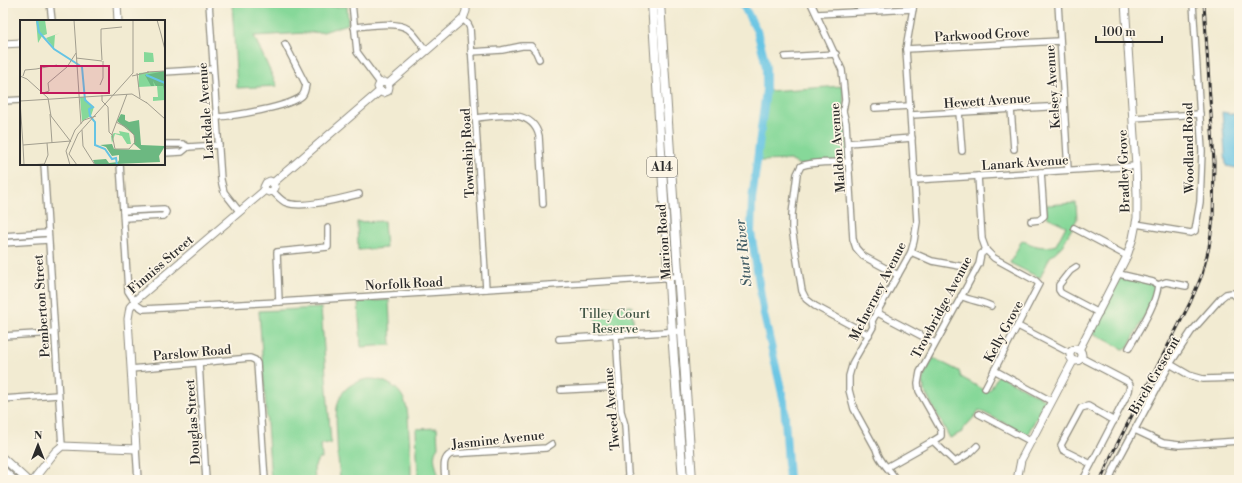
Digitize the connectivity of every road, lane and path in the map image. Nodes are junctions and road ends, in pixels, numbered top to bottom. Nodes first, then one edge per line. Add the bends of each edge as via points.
1 (50, 3) edge
2 (117, 3) edge
3 (209, 3) edge
4 (352, 3) edge
5 (466, 3) edge
6 (652, 3) edge
7 (660, 3) edge
8 (811, 3) edge
9 (1058, 3) edge
10 (1125, 3) edge
11 (1193, 3) edge
12 (913, 6) edge
13 (817, 14) junction
14 (463, 19) junction
15 (52, 20) edge
16 (118, 20) edge
17 (354, 27) junction
18 (1060, 41) junction
19 (20, 43) edge
20 (3, 44) edge
21 (285, 44) dead end
22 (906, 49) junction
23 (426, 51) junction
24 (472, 52) junction
25 (836, 54) junction
26 (785, 57) dead end
27 (539, 59) dead end
28 (213, 69) junction
29 (165, 72) edge
30 (380, 83) junction
31 (388, 84) junction
32 (380, 91) junction
33 (20, 100) edge
34 (3, 101) edge
35 (910, 106) junction
36 (1064, 106) junction
37 (875, 108) dead end
38 (1011, 109) junction
39 (960, 112) junction
40 (1200, 114) junction
41 (911, 115) junction
42 (217, 117) junction
43 (476, 118) junction
44 (1133, 118) junction
45 (912, 138) junction
46 (848, 143) junction
47 (165, 144) edge
48 (219, 145) junction
49 (188, 147) junction
50 (1014, 149) dead end
51 (962, 151) dead end
52 (165, 153) edge
53 (849, 162) junction
54 (44, 165) edge
55 (120, 165) edge
56 (1136, 166) junction
57 (1068, 170) junction
58 (1041, 172) junction
59 (978, 176) junction
60 (915, 180) junction
61 (269, 190) junction
62 (359, 194) dead end
63 (543, 204) dead end
64 (123, 211) junction
65 (239, 211) junction
66 (124, 218) junction
67 (1031, 221) dead end
68 (1136, 224) junction
69 (328, 228) dead end
70 (1074, 228) dead end
71 (48, 233) junction
72 (3, 236) edge
73 (48, 240) junction
74 (3, 243) edge
75 (986, 250) junction
76 (911, 252) junction
77 (1127, 256) junction
78 (965, 267) dead end
79 (1076, 267) dead end
80 (1119, 274) junction
81 (898, 275) junction
82 (673, 277) junction
83 (1158, 285) junction
84 (1186, 286) dead end
85 (486, 289) junction
86 (961, 296) junction
87 (1239, 299) edge
88 (134, 301) junction
89 (279, 302) junction
90 (991, 306) dead end
91 (876, 312) junction
92 (1099, 313) junction
93 (1018, 326) junction
94 (676, 331) junction
95 (54, 333) junction
96 (616, 335) junction
97 (869, 335) junction
98 (3, 336) edge
99 (559, 339) dead end
100 (935, 343) junction
101 (1129, 348) dead end
102 (1079, 350) junction
103 (1070, 353) junction
104 (1082, 358) junction
105 (1073, 361) junction
106 (199, 363) junction
107 (1170, 364) junction
108 (131, 369) junction
109 (994, 370) junction
110 (1239, 378) edge
111 (620, 387) junction
112 (985, 388) dead end
113 (561, 390) dead end
114 (685, 391) junction
115 (58, 396) junction
116 (3, 399) edge
117 (1051, 400) junction
118 (679, 407) junction
119 (979, 414) dead end
120 (1114, 421) junction
121 (1135, 430) junction
122 (1030, 440) junction
123 (933, 441) junction
124 (1239, 441) edge
125 (552, 444) dead end
126 (62, 446) junction
127 (977, 446) dead end
128 (136, 449) junction
129 (3, 458) edge
130 (1091, 464) junction
131 (887, 467) junction
132 (3, 470) edge
133 (14, 480) edge
134 (27, 480) edge
135 (33, 480) edge
136 (138, 480) edge
137 (206, 480) edge
138 (265, 480) edge
139 (445, 480) edge
140 (631, 480) edge
141 (683, 480) edge
142 (692, 480) edge
143 (896, 480) edge
144 (1018, 480) edge
145 (1083, 480) edge
146 (1109, 480) edge

1 - 15 street
2 - 16 street
3 - 28 street, Larkdale Avenue
4 - 17 street
5 - 14 street
6 - 82 main road, Marion Road / A14
7 - 82 main road, Marion Road / A14
8 - 13 street, Maldon Avenue
9 - 18 street, Kelsey Avenue
10 - 44 street, Bradley Grove
11 - 40 street, Woodland Road
12 - 13 street
12 - 22 street, McInerney Avenue
13 - 25 street, Maldon Avenue
14 - 23 street
14 - 24 street, Township Road via 470,28
17 - 23 street via 400,26 413,33
17 - 30 street via 356,52
18 - 22 street, Parkwood Grove
18 - 36 street, Kelsey Avenue
19 - 20 street
21 - 42 street via 306,85 302,96 237,116
22 - 35 street, McInerney Avenue
23 - 31 street
24 - 27 street via 532,46
24 - 43 street, Township Road
25 - 26 street
25 - 46 street, Maldon Avenue via 842,70 845,100 843,111
28 - 29 street
28 - 42 street, Larkdale Avenue
30 - 31 street
30 - 32 street
31 - 32 street via 388,91
32 - 61 street, Finniss Street via 273,183 266,183 264,187
33 - 34 street
35 - 37 street
35 - 41 street, McInerney Avenue
36 - 38 street, Hewett Avenue
36 - 57 street, Kelsey Avenue
38 - 39 street, Hewett Avenue
38 - 50 street
39 - 41 street, Hewett Avenue
39 - 51 street
40 - 44 street
40 - 68 street, Woodland Road via 1200,202 1195,231 1191,233
41 - 45 street, McInerney Avenue
42 - 48 street, Larkdale Avenue
43 - 63 street via 516,115 534,123 539,136
43 - 85 street, Township Road
44 - 56 street, Bradley Grove
45 - 46 street
45 - 60 street, McInerney Avenue
46 - 53 street, Maldon Avenue
47 - 49 street via 182,144
48 - 49 street
48 - 65 street, Larkdale Avenue via 224,192
49 - 52 street via 182,152
53 - 81 street, Maldon Avenue via 853,239 856,248 863,256
53 - 97 street via 821,162 801,166 797,174 792,229 802,291 806,299
54 - 71 street, Pemberton Street
55 - 64 street
56 - 57 street, Lanark Avenue
56 - 68 street, Bradley Grove
57 - 58 street, Lanark Avenue
58 - 59 street, Lanark Avenue
58 - 67 street via 1044,216 1040,220
59 - 60 street, Lanark Avenue
59 - 75 street, Trowbridge Avenue via 982,239
60 - 76 street, McInerney Avenue via 917,222
61 - 62 street via 289,204 333,201
61 - 65 street, Finniss Street
64 - 66 street
64 - 66 street via 164,209 166,212 164,216
65 - 88 street, Finniss Street
66 - 88 street via 128,291
68 - 77 street, Bradley Grove
69 - 89 street via 328,247 277,252
70 - 77 street
71 - 72 street
71 - 73 street, Pemberton Street
73 - 74 street
73 - 95 street, Pemberton Street
75 - 86 street, Trowbridge Avenue via 981,254
75 - 93 street, Kelly Grove via 994,258 1039,284
76 - 78 street via 932,261
76 - 81 street, McInerney Avenue
77 - 80 street, Bradley Grove
79 - 92 street via 1059,285 1059,290
80 - 83 street
80 - 92 street, Bradley Grove
81 - 91 street, McInerney Avenue
82 - 85 street, Norfolk Road
82 - 94 main road, Marion Road / A14
83 - 84 street via 1166,282
83 - 101 street via 1150,309
85 - 89 street, Norfolk Road
86 - 90 street
86 - 100 street, Trowbridge Avenue
87 - 107 street, Birch Crescent via 1232,293 1221,298 1191,332
88 - 89 street, Norfolk Road via 148,310
88 - 108 street, Finniss Street via 128,312
91 - 97 street, McInerney Avenue
91 - 100 street
92 - 102 street, Bradley Grove
93 - 103 street
93 - 109 street, Kelly Grove
94 - 96 street
94 - 114 main road, Marion Road / A14
94 - 118 main road, Marion Road / A14
95 - 98 street
95 - 115 street, Pemberton Street
96 - 99 street
96 - 111 street, Tweed Avenue
97 - 131 street, McInerney Avenue via 853,362 849,390 854,409 882,464
100 - 123 street, Trowbridge Avenue via 922,367 918,383 940,430 941,436
102 - 103 street via 1073,349
102 - 104 street
103 - 105 street
104 - 105 street
104 - 120 street via 1130,385
105 - 117 street
106 - 108 street, Parslow Road
106 - 137 street, Douglas Street
106 - 138 street, Parslow Road via 250,358 255,360
107 - 110 street via 1189,375 1203,379
107 - 121 street, Birch Crescent
108 - 128 street, Finniss Street
109 - 112 street, Kelly Grove
109 - 117 street
111 - 113 street
111 - 140 street, Tweed Avenue via 628,475
114 - 118 main road
114 - 142 main road, Marion Road / A14
115 - 116 street
115 - 126 street, Pemberton Street
117 - 122 street
118 - 141 main road, Marion Road / A14
119 - 122 street
120 - 130 street
120 - 130 street via 1084,406 1061,445 1063,450
121 - 124 street via 1163,443 1179,445
121 - 146 street, Birch Crescent
122 - 144 street via 1021,460
123 - 127 street via 955,462
123 - 131 street
125 - 139 street, Jasmine Avenue via 546,448 451,454 444,461
126 - 128 street
126 - 135 street
128 - 136 street, Finniss Street
129 - 134 street
130 - 145 street
131 - 143 street, McInerney Avenue
132 - 133 street

